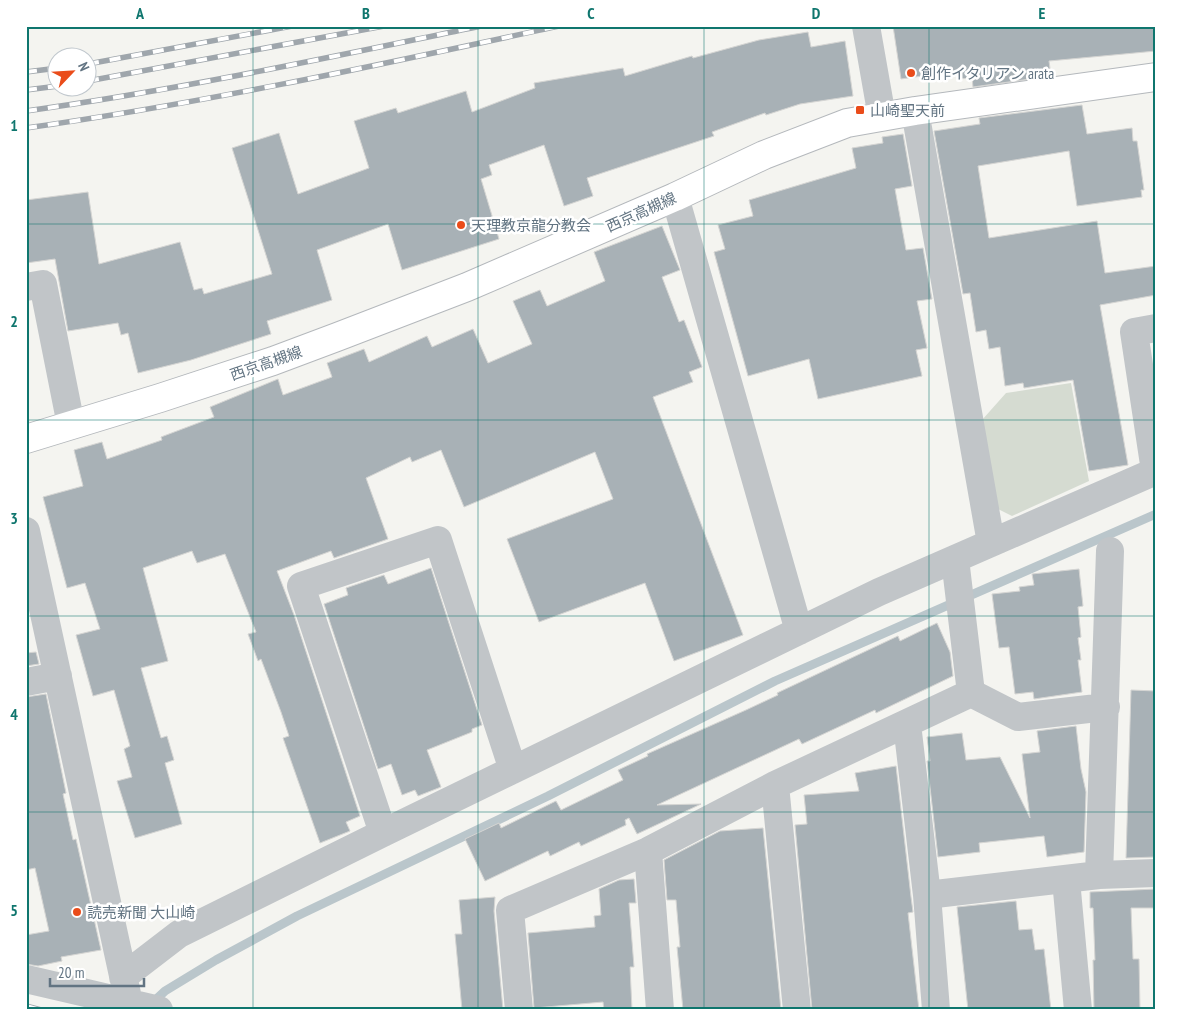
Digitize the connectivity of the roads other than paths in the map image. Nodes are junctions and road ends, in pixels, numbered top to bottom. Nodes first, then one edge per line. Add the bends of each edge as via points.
1 (866, 26) edge
2 (1156, 77) edge
3 (915, 111) junction
4 (882, 117) junction
5 (675, 197) junction
6 (26, 287) edge
7 (1156, 328) edge
8 (71, 425) junction
9 (26, 439) edge
10 (1156, 471) edge
11 (26, 531) edge
12 (991, 543) junction
13 (1110, 551) dead end
14 (956, 572) junction
15 (800, 631) junction
16 (58, 676) junction
17 (26, 682) edge
18 (971, 694) junction
19 (1106, 707) junction
20 (907, 724) junction
21 (513, 770) junction
22 (775, 785) junction
23 (383, 832) junction
24 (648, 851) junction
25 (1156, 873) edge
26 (1099, 875) junction
27 (1066, 880) junction
28 (927, 895) junction
29 (26, 979) edge
30 (126, 990) junction
31 (159, 1010) edge
32 (519, 1010) edge
33 (660, 1010) edge
34 (796, 1010) edge
35 (936, 1010) edge
36 (1078, 1010) edge

1 - 4 street
2 - 3 main road, 西京高槻線
3 - 4 main road, 西京高槻線
3 - 12 street
4 - 5 main road, 西京高槻線 via 847,123 815,134
5 - 8 main road, 西京高槻線 via 467,287 321,343 217,380
5 - 15 street
6 - 8 street via 43,284
7 - 10 street via 1134,332
8 - 9 main road, 西京高槻線
10 - 12 street
11 - 16 street
12 - 14 street
13 - 19 street
14 - 15 street via 879,592
14 - 18 street
15 - 21 street
16 - 17 street
16 - 30 street
18 - 19 street via 1018,717
18 - 20 street
19 - 26 street
20 - 22 street
20 - 28 street
21 - 23 street
21 - 23 street via 438,540 301,586
22 - 24 street
22 - 34 street
23 - 30 street via 179,934
24 - 32 street via 510,910
24 - 33 street
25 - 26 street
26 - 27 street
27 - 28 street
27 - 36 street
28 - 35 street
29 - 30 street
30 - 31 street

